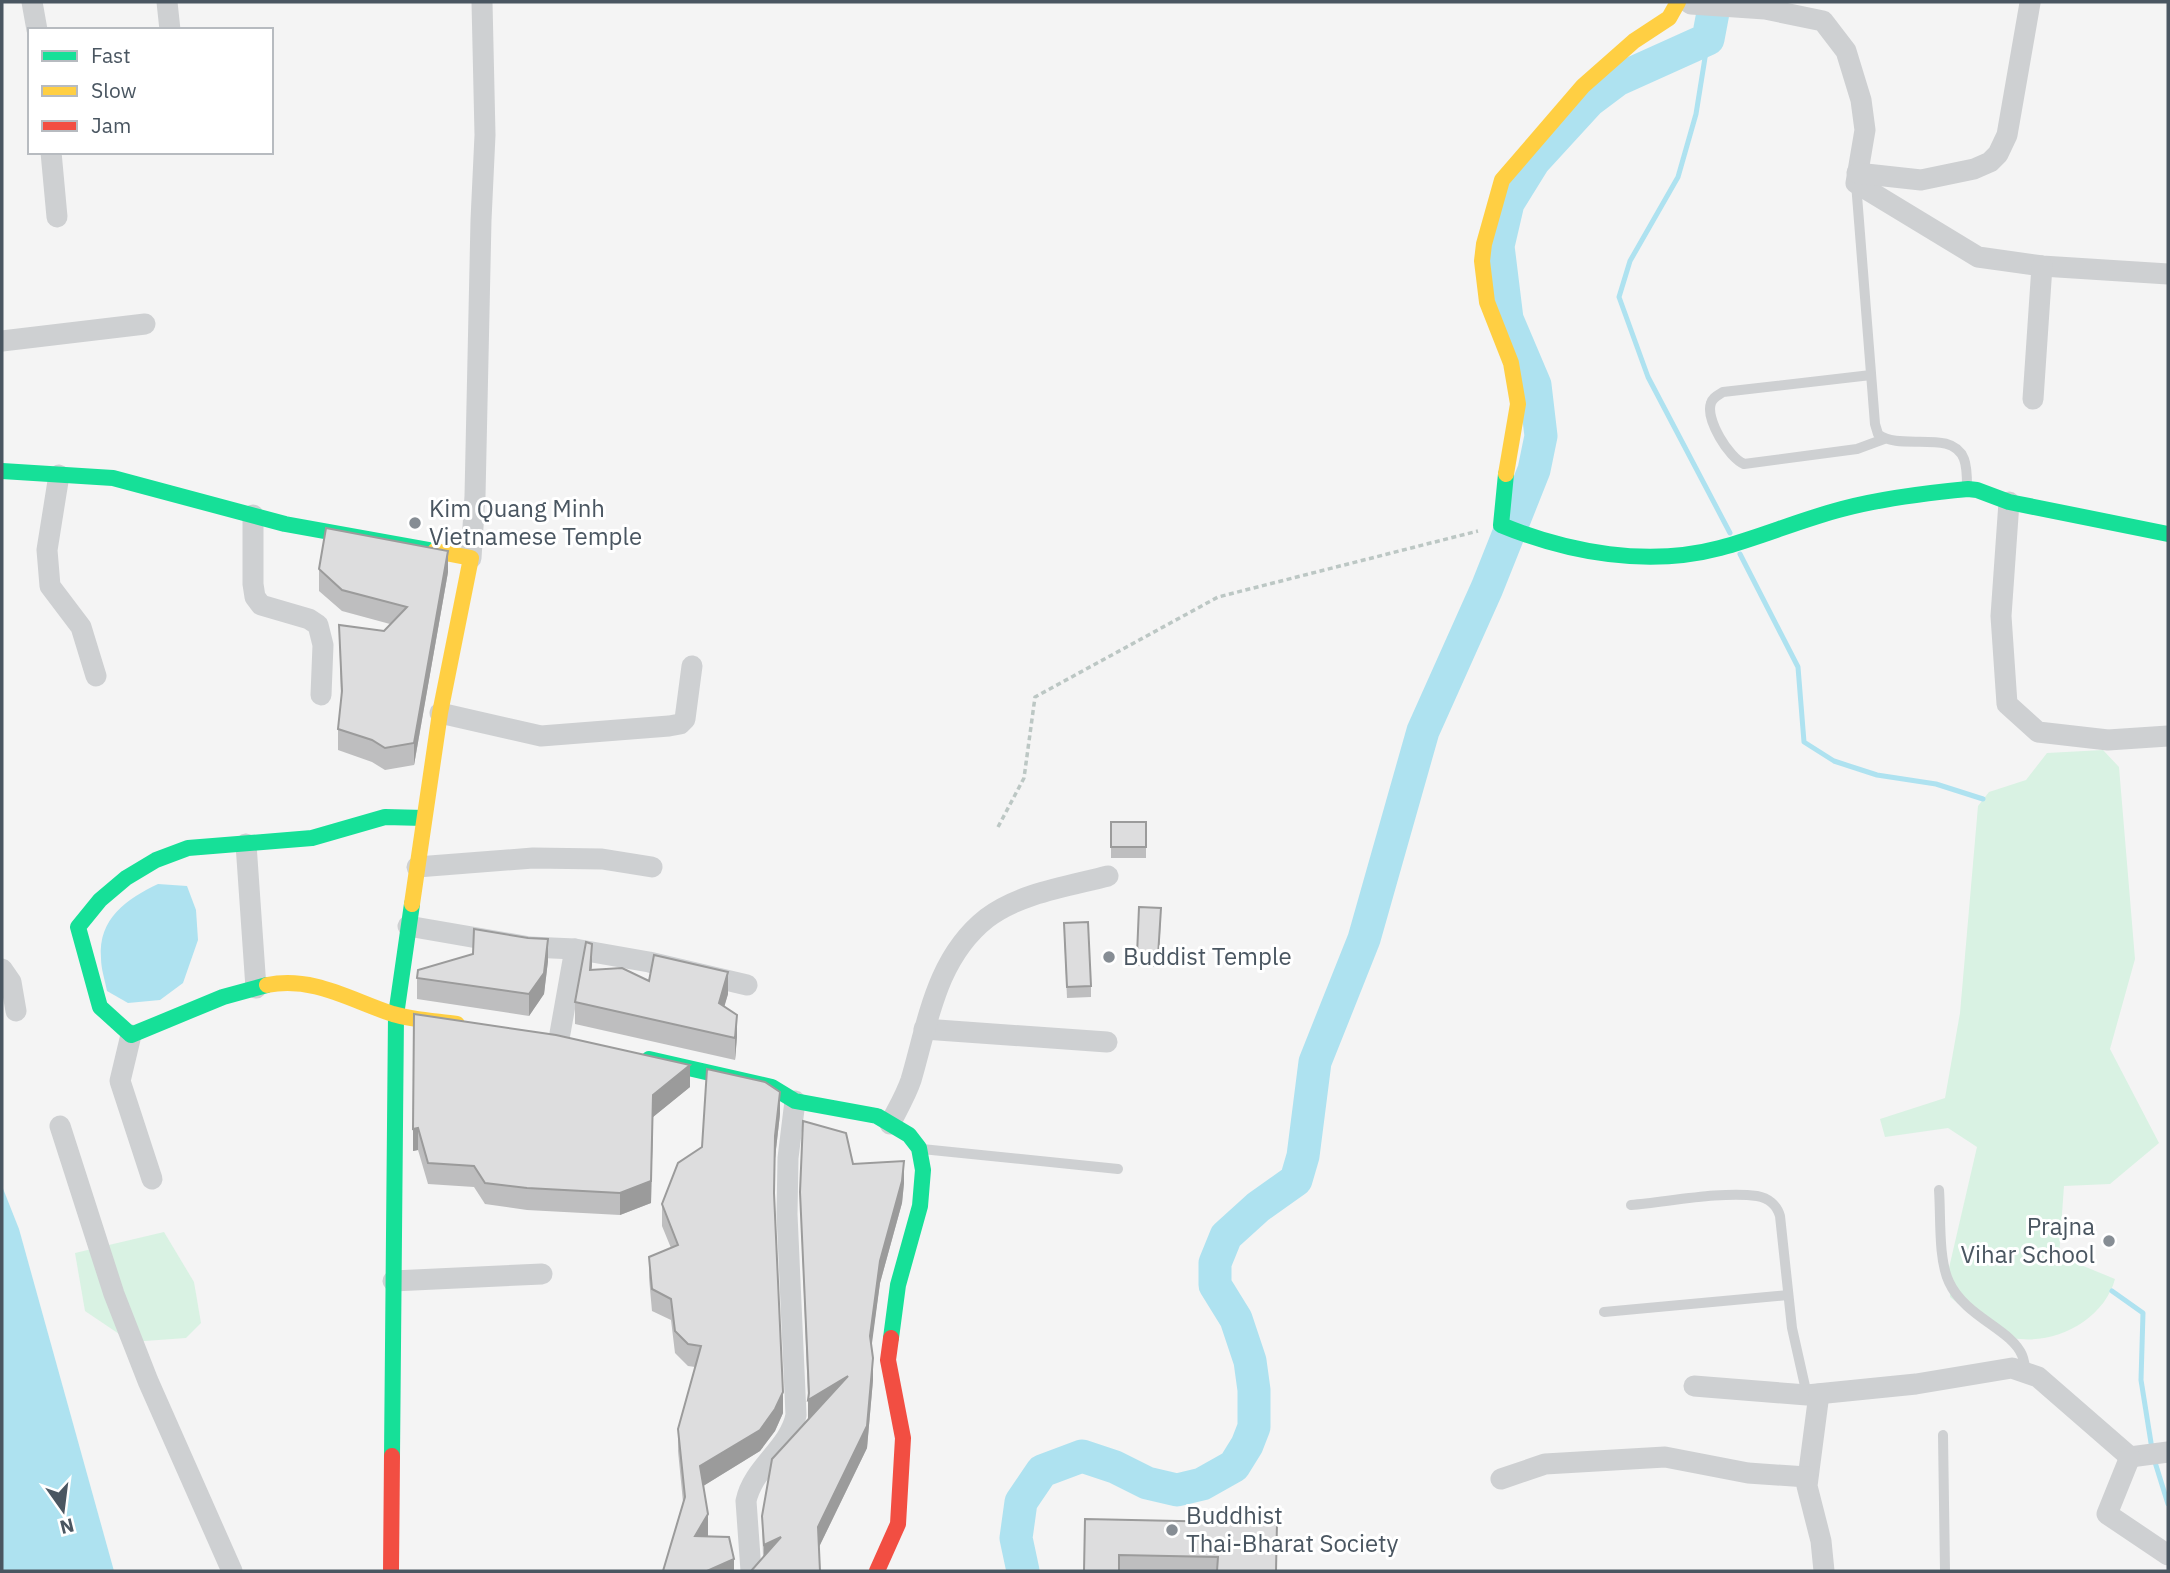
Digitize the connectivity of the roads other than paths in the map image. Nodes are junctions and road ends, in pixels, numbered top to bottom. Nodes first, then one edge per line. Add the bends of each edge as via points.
1 (33, 2) edge
2 (167, 2) edge
3 (482, 2) edge
4 (1678, 2) edge
5 (1688, 2) edge
6 (2030, 3) edge
7 (37, 28) edge
8 (170, 28) edge
9 (51, 154) edge
10 (1856, 178) junction
11 (57, 217) dead end
12 (2042, 266) junction
13 (2168, 274) edge
14 (145, 324) dead end
15 (2, 341) edge
16 (1871, 375) junction
17 (2033, 399) dead end
18 (1884, 439) junction
19 (2, 471) edge
20 (59, 474) junction
21 (1968, 489) junction
22 (2009, 502) junction
23 (253, 515) junction
24 (2168, 534) edge
25 (471, 558) junction
26 (692, 666) dead end
27 (96, 676) dead end
28 (321, 695) dead end
29 (440, 713) junction
30 (2168, 736) edge
31 (424, 818) junction
32 (246, 844) junction
33 (416, 867) junction
34 (652, 867) dead end
35 (1108, 876) dead end
36 (408, 926) junction
37 (575, 949) junction
38 (2, 969) edge
39 (747, 985) dead end
40 (256, 988) junction
41 (16, 1011) dead end
42 (396, 1015) junction
43 (477, 1027) edge
44 (924, 1029) junction
45 (131, 1035) junction
46 (559, 1040) edge
47 (1107, 1042) dead end
48 (639, 1057) edge
49 (795, 1101) junction
50 (890, 1124) junction
51 (60, 1126) dead end
52 (919, 1149) junction
53 (1118, 1169) dead end
54 (152, 1179) dead end
55 (1939, 1190) dead end
56 (1631, 1205) dead end
57 (542, 1274) dead end
58 (393, 1281) junction
59 (1788, 1295) junction
60 (1604, 1312) dead end
61 (2025, 1371) junction
62 (1694, 1386) dead end
63 (1813, 1395) junction
64 (1943, 1435) dead end
65 (2168, 1452) edge
66 (2138, 1457) junction
67 (1807, 1477) junction
68 (1501, 1479) dead end
69 (2168, 1555) edge
70 (232, 1571) edge
71 (391, 1571) edge
72 (751, 1571) edge
73 (877, 1571) edge
74 (1824, 1571) edge
75 (1945, 1571) edge

1 - 7 street
2 - 8 street
3 - 25 street via 485,135
4 - 21 street via 1669,18 1583,86 1502,180 1482,261 1487,302 1511,363 1518,404 1501,525 1558,545 1653,557 1718,549 1841,509
5 - 10 street via 1765,9 1823,21 1846,51 1861,100 1865,130
6 - 10 street via 2007,135 1998,154 1973,169 1921,180
9 - 11 street
10 - 12 street via 1978,257
10 - 16 lane
12 - 13 street
12 - 17 street
14 - 15 street
16 - 18 lane via 1875,424
16 - 18 lane via 1723,392 1709,406 1710,418 1732,456 1744,464 1857,449
18 - 21 lane via 1951,445 1965,461
19 - 20 street
20 - 23 street via 113,478
20 - 27 street via 47,550 50,586 81,627
21 - 22 street
22 - 24 street
22 - 30 street via 2001,616 2007,704 2038,732 2108,740
23 - 25 street
23 - 28 street via 255,597 261,605 318,625 323,645
25 - 29 street
26 - 29 street via 685,719 680,724 541,736
29 - 31 street
31 - 32 street via 385,817 312,838
31 - 33 street
32 - 40 street
32 - 45 street via 188,848 155,861 107,893 78,927 100,1007
33 - 34 street via 533,858 602,859
33 - 36 street
35 - 44 street via 1024,899 988,917 946,969
36 - 37 street via 530,947
36 - 42 street
37 - 39 street
37 - 46 street
38 - 41 street via 11,982
40 - 42 street via 318,985
40 - 45 street via 216,998
42 - 43 street
42 - 58 street
44 - 47 street
44 - 50 street via 910,1083
45 - 54 street via 120,1081
48 - 49 street via 772,1087
49 - 50 street via 877,1116
49 - 72 street via 787,1214 796,1415 794,1427 748,1492
50 - 52 street via 909,1135
51 - 70 street via 114,1294
52 - 53 lane
52 - 73 street via 923,1170 920,1206 898,1285 888,1360 903,1438 898,1524
55 - 61 lane via 1948,1281 1969,1309 2017,1346
56 - 59 lane via 1730,1196 1766,1199 1780,1216
57 - 58 street
58 - 71 street
59 - 60 lane
59 - 63 lane via 1792,1328
61 - 63 street via 1994,1370
61 - 66 street
62 - 63 street
63 - 67 street
64 - 75 lane
65 - 66 street
66 - 69 street via 2107,1514
67 - 68 street via 1748,1473 1658,1457 1545,1464
67 - 74 street

